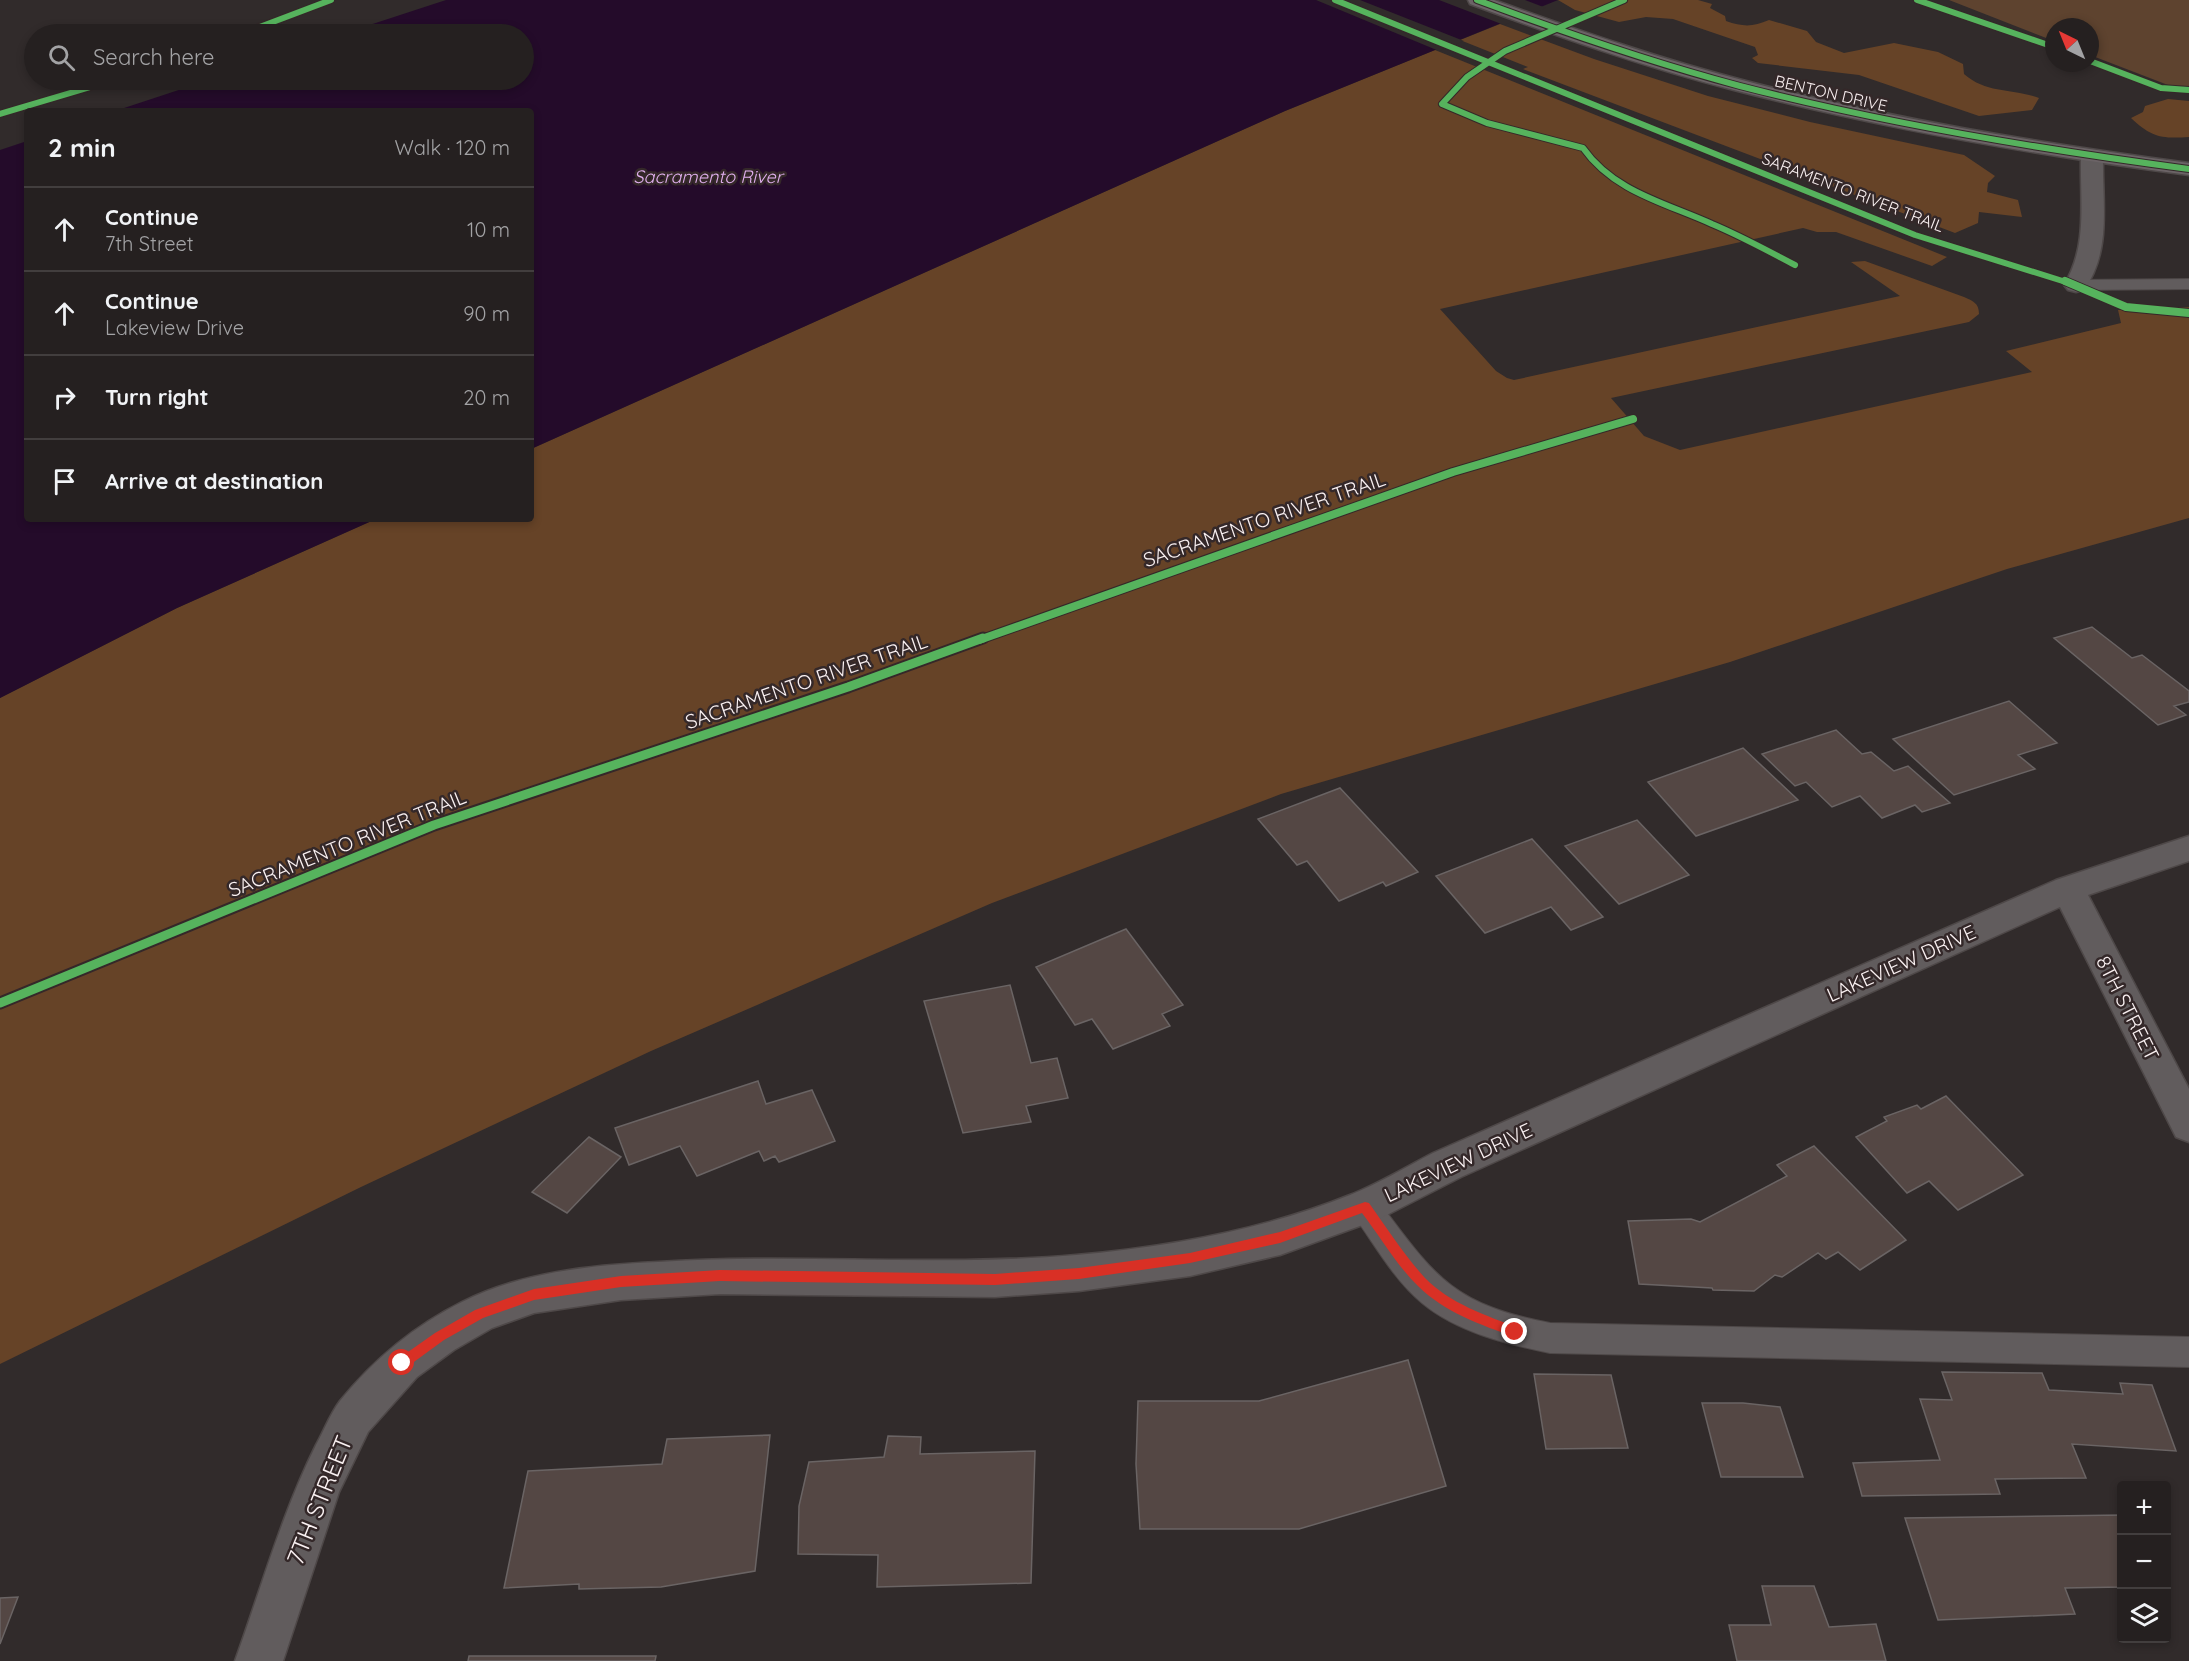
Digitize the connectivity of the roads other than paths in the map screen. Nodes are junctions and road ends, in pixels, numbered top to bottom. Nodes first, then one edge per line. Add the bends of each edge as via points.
1 (1478, 0) edge
2 (2092, 158) junction
3 (2189, 170) edge
4 (2189, 284) edge
5 (2076, 285) joint
6 (2189, 848) edge
7 (2068, 889) junction
8 (2189, 1126) edge
9 (1365, 1207) junction
10 (439, 1336) joint
11 (2189, 1352) edge
12 (260, 1661) edge

1 - 2 street, BENTON DRIVE via 1613,49 1834,110
2 - 3 street, BENTON DRIVE
2 - 5 street via 2092,254
4 - 5 lane
6 - 7 street, LAKEVIEW DRIVE
7 - 8 street, 8TH STREET
7 - 9 street, LAKEVIEW DRIVE via 1447,1165
9 - 10 street, LAKEVIEW DRIVE via 1280,1238 1190,1258 1079,1273 995,1280 720,1276 621,1282 534,1295 479,1314
9 - 11 lane via 1422,1282 1479,1319 1527,1334 1550,1338
10 - 12 street, 7TH STREET via 402,1363 353,1418 320,1486

